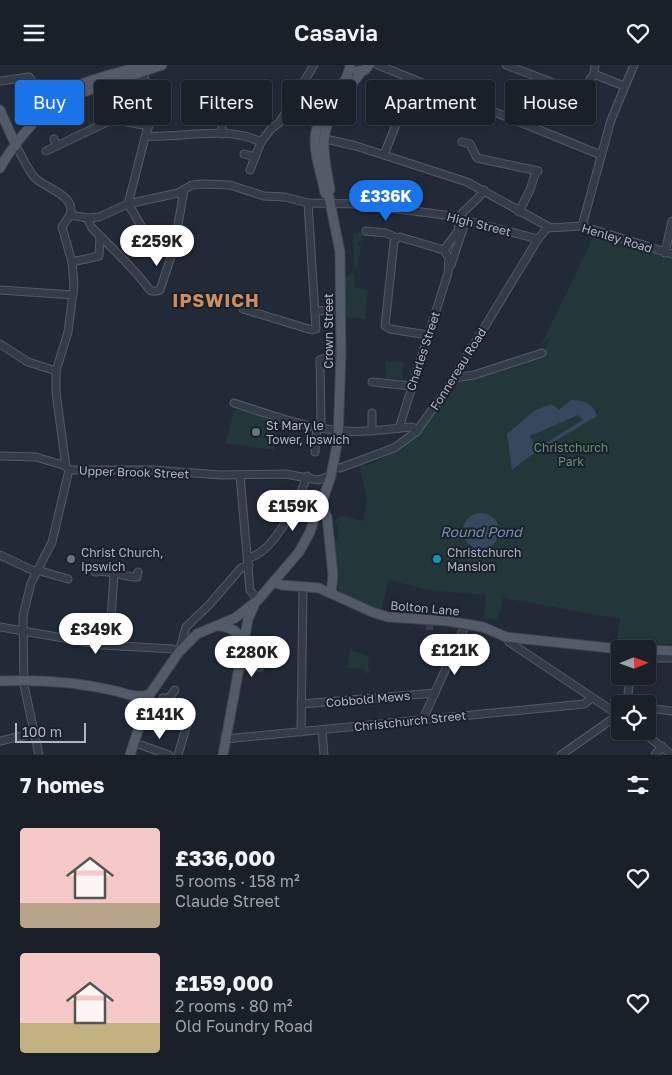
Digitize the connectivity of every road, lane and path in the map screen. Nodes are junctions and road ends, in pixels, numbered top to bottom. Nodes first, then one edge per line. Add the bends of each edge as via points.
1 (162, 65) edge
2 (314, 65) edge
3 (378, 65) edge
4 (506, 65) edge
5 (595, 65) edge
6 (634, 65) edge
7 (350, 66) edge
8 (143, 69) edge
9 (366, 69) edge
10 (387, 70) junction
11 (594, 74) junction
12 (31, 80) edge
13 (412, 80) edge
14 (0, 81) edge
15 (624, 86) junction
16 (0, 110) edge
17 (495, 113) edge
18 (222, 125) edge
19 (396, 125) edge
20 (149, 126) junction
21 (222, 133) junction
22 (147, 136) junction
23 (326, 138) junction
24 (462, 141) dead end
25 (261, 142) junction
26 (16, 146) junction
27 (46, 151) dead end
28 (244, 154) dead end
29 (384, 155) junction
30 (601, 155) junction
31 (255, 157) junction
32 (0, 168) edge
33 (250, 170) dead end
34 (484, 190) junction
35 (184, 191) junction
36 (329, 200) junction
37 (308, 203) junction
38 (128, 204) junction
39 (519, 212) junction
40 (70, 215) junction
41 (87, 218) junction
42 (463, 219) junction
43 (672, 221) edge
44 (582, 226) junction
45 (549, 227) junction
46 (177, 231) dead end
47 (366, 231) dead end
48 (100, 236) junction
49 (396, 238) junction
50 (538, 239) junction
51 (444, 250) junction
52 (668, 253) edge
53 (72, 262) junction
54 (448, 273) junction
55 (3, 290) edge
56 (73, 295) junction
57 (244, 309) dead end
58 (341, 309) junction
59 (315, 311) junction
60 (428, 335) junction
61 (0, 344) edge
62 (341, 353) junction
63 (542, 353) dead end
64 (56, 371) junction
65 (454, 378) junction
66 (372, 382) dead end
67 (411, 386) junction
68 (234, 403) dead end
69 (372, 413) dead end
70 (319, 427) junction
71 (399, 428) junction
72 (418, 429) junction
73 (372, 430) junction
74 (338, 431) junction
75 (315, 452) dead end
76 (0, 456) edge
77 (67, 468) junction
78 (331, 469) junction
79 (240, 475) junction
80 (307, 477) junction
81 (318, 507) junction
82 (0, 555) edge
83 (248, 561) junction
84 (37, 571) junction
85 (95, 572) dead end
86 (138, 572) dead end
87 (114, 574) junction
88 (68, 579) dead end
89 (274, 582) junction
90 (303, 587) junction
91 (331, 593) junction
92 (258, 600) junction
93 (466, 624) junction
94 (218, 625) junction
95 (0, 627) edge
96 (23, 630) junction
97 (122, 631) dead end
98 (506, 637) junction
99 (102, 645) junction
100 (122, 646) junction
101 (611, 648) edge
102 (242, 649) junction
103 (656, 650) edge
104 (672, 651) edge
105 (179, 652) junction
106 (656, 657) edge
107 (672, 658) edge
108 (239, 665) junction
109 (260, 667) dead end
110 (25, 680) junction
111 (0, 681) edge
112 (175, 690) dead end
113 (434, 693) junction
114 (155, 695) junction
115 (592, 698) junction
116 (301, 704) junction
117 (656, 709) edge
118 (611, 710) edge
119 (191, 711) dead end
120 (672, 711) edge
121 (422, 719) junction
122 (611, 722) edge
123 (322, 730) junction
124 (138, 731) junction
125 (301, 731) junction
126 (34, 733) junction
127 (225, 739) junction
128 (654, 740) edge
129 (0, 741) edge
130 (141, 745) junction
131 (662, 746) junction
132 (158, 753) edge
133 (39, 755) edge
134 (132, 755) edge
135 (169, 755) edge
136 (178, 755) edge
137 (223, 755) edge
138 (324, 755) edge
139 (561, 755) edge
140 (656, 755) edge
141 (672, 755) edge

1 - 8 main road
2 - 25 street via 279,123
3 - 10 street
4 - 11 street via 572,90 586,85
5 - 11 street
6 - 15 street
7 - 9 main road via 356,71
7 - 36 main road, Crown Street via 347,79 318,126 314,142
8 - 20 street via 151,103
8 - 26 main road via 72,96
9 - 10 street
9 - 23 main road via 350,85 330,116
10 - 13 street
11 - 15 street
12 - 14 street via 29,77
15 - 30 street
16 - 26 main road
17 - 30 street
18 - 21 street
19 - 29 street
20 - 22 street
20 - 27 street via 107,122 56,143
21 - 22 street
21 - 25 street
22 - 38 street
23 - 29 street
23 - 36 main road, Crown Street via 323,147
24 - 39 street via 470,144 477,158 537,171
25 - 31 street
26 - 32 main road
26 - 40 street via 36,180 69,202 72,208
28 - 31 street
29 - 34 street
30 - 44 street
31 - 33 street
34 - 39 street
34 - 42 street
35 - 37 street, High Street via 194,184 230,185
35 - 38 street, High Street
35 - 46 street
36 - 37 street, High Street
36 - 42 street, High Street
36 - 58 main road, Crown Street via 339,241
37 - 59 street
38 - 41 street, High Street via 104,216
38 - 48 street via 151,241 172,253 161,289 150,290
39 - 45 street
40 - 41 street
40 - 53 street via 62,227
41 - 48 street
42 - 50 street, High Street
42 - 51 street
42 - 54 street, Charles Street
43 - 52 street
44 - 45 street, Henley Road
44 - 52 street, Henley Road
45 - 50 street
47 - 49 street via 386,233
48 - 53 street via 99,256
49 - 51 street
49 - 60 street via 384,319 386,327
50 - 65 street, Fonnereau Road
51 - 54 street, Charles Street via 449,258
53 - 56 street
54 - 60 street, Charles Street
55 - 56 street
56 - 64 street via 68,332
57 - 59 street via 312,330 316,329
58 - 59 street
58 - 62 main road, Crown Street
60 - 67 street, Charles Street
61 - 64 street via 28,362
62 - 70 street via 320,360
62 - 74 main road, Crown Street
63 - 65 street via 474,375
64 - 77 street
65 - 72 street, Fonnereau Road
66 - 67 street
67 - 71 street, Charles Street
68 - 70 street via 287,421
69 - 73 street
70 - 74 street
70 - 75 street
71 - 72 street
71 - 73 street
72 - 78 street, Fonnereau Road via 394,448
73 - 74 street
74 - 78 main road, Crown Street
76 - 77 street, Upper Brook Street via 36,457
77 - 79 street, Upper Brook Street
77 - 84 street via 52,541
78 - 80 street, Fonnereau Road via 318,479
78 - 81 main road, Crown Street
79 - 80 street, Fonnereau Road
79 - 83 street
80 - 83 street via 285,525
81 - 89 main road, Crown Street via 306,540
81 - 91 main road via 327,517 333,575
82 - 84 street
83 - 92 street via 251,592
83 - 105 street via 186,627
84 - 88 street
84 - 96 street via 26,599
85 - 87 street
86 - 87 street via 137,577
87 - 99 street via 111,619 103,623
89 - 90 main road, Bolton Lane
89 - 92 main road, Crown Street
90 - 91 main road, Bolton Lane
90 - 116 street
91 - 93 main road, Bolton Lane via 380,616
92 - 94 main road via 238,616
92 - 102 main road via 249,615
93 - 98 main road, Bolton Lane
93 - 113 street
94 - 102 main road via 237,633
94 - 105 main road via 197,635
95 - 96 street
96 - 99 street
96 - 110 street
97 - 100 street
98 - 101 main road, Bolton Lane
98 - 115 street
99 - 100 street
100 - 105 street
102 - 108 main road
103 - 104 main road
105 - 114 main road
106 - 107 street
108 - 109 street
108 - 127 main road
110 - 111 main road
110 - 114 main road via 71,682 139,697
110 - 126 street
112 - 114 street via 169,698
113 - 116 street, Cobbold Mews
113 - 121 street
114 - 124 main road
115 - 118 street
115 - 121 street, Christchurch Street via 584,703
116 - 125 street
117 - 120 street
119 - 136 street
121 - 123 street, Christchurch Street
122 - 139 street
123 - 125 street, Christchurch Street
123 - 138 street
124 - 130 street
124 - 134 main road
125 - 127 street, Christchurch Street
126 - 129 street
126 - 133 street
127 - 137 main road
128 - 131 street
130 - 132 street
130 - 134 street
131 - 140 street
131 - 141 street
132 - 135 street

